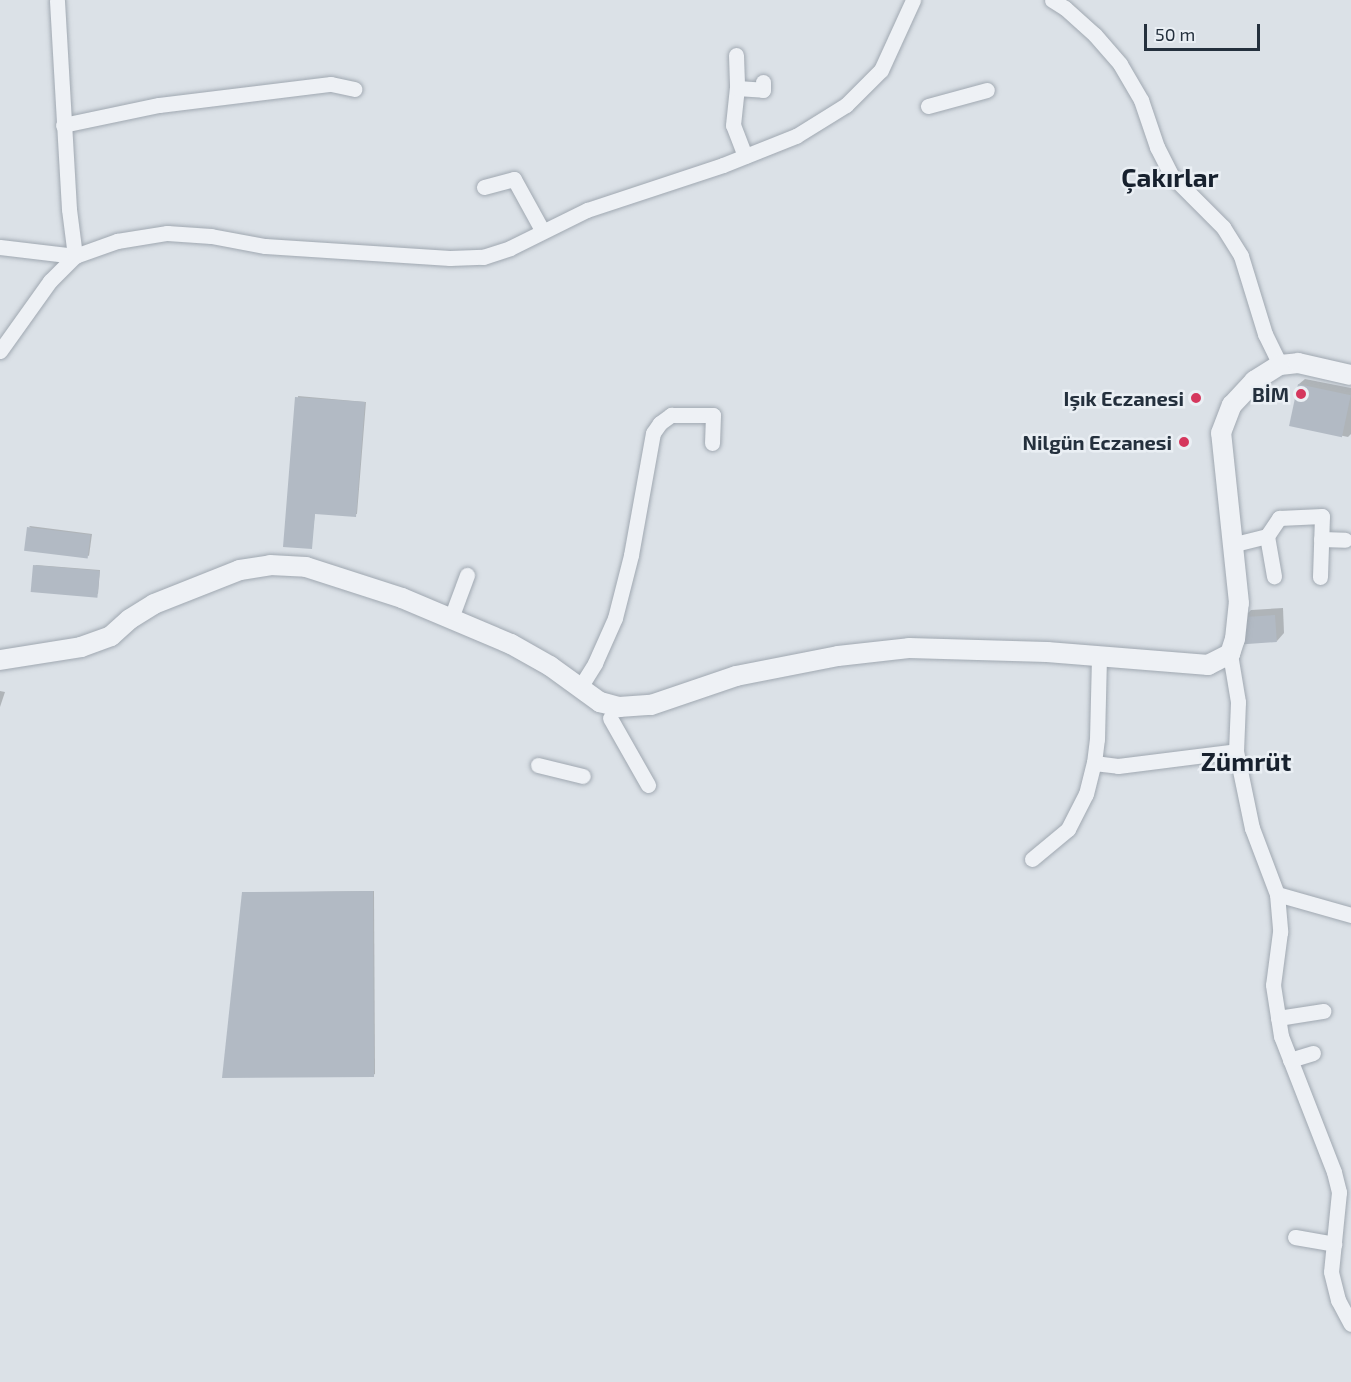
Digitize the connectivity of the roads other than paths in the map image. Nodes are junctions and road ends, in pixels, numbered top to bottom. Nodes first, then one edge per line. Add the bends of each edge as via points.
1 (57, 0) edge
2 (914, 0) edge
3 (1052, 0) edge
4 (736, 55) dead end
5 (763, 81) dead end
6 (737, 88) junction
7 (354, 89) dead end
8 (987, 90) dead end
9 (928, 106) dead end
10 (63, 125) junction
11 (745, 156) junction
12 (484, 187) dead end
13 (542, 231) junction
14 (0, 247) edge
15 (75, 256) junction
16 (0, 351) edge
17 (1280, 365) junction
18 (1351, 375) edge
19 (712, 443) dead end
20 (1267, 536) junction
21 (1321, 539) junction
22 (1344, 540) dead end
23 (1234, 544) junction
24 (467, 575) dead end
25 (1274, 576) dead end
26 (1320, 577) dead end
27 (451, 618) junction
28 (1230, 654) junction
29 (1099, 656) junction
30 (0, 660) edge
31 (579, 689) junction
32 (610, 718) dead end
33 (1236, 751) junction
34 (1094, 763) junction
35 (538, 765) dead end
36 (583, 776) dead end
37 (648, 785) dead end
38 (1032, 859) dead end
39 (1277, 894) junction
40 (1351, 915) edge
41 (1323, 1011) dead end
42 (1278, 1018) junction
43 (1313, 1053) dead end
44 (1290, 1060) junction
45 (1295, 1237) dead end
46 (1334, 1244) junction
47 (1351, 1324) edge

1 - 10 street
2 - 11 street via 881,70 846,105 796,136
3 - 17 street via 1095,35 1120,64 1141,100 1171,175 1223,227 1241,256 1265,333
4 - 6 street
5 - 6 street via 762,90
6 - 11 street via 733,125
7 - 10 street via 331,84 159,105
8 - 9 street
10 - 15 street
11 - 13 street via 587,210
12 - 13 street via 514,179
13 - 15 street via 483,257 265,246 167,233 117,241
14 - 15 street
15 - 16 street via 50,281
17 - 18 street via 1298,363
17 - 23 street via 1254,381 1232,405 1221,433
19 - 31 street via 713,415 672,415 652,433 631,555 615,618
20 - 21 street via 1279,518 1322,516
20 - 23 street
20 - 25 street
21 - 22 street
21 - 26 street
23 - 28 street via 1239,603
24 - 27 street
27 - 30 street via 402,597 306,567 270,565 240,570 154,604 111,636 81,647
27 - 31 street via 511,644 550,666
28 - 29 street via 1208,664
28 - 33 street via 1238,702
29 - 31 street via 909,648 838,656 736,676 651,705 619,707 600,702
29 - 34 street
32 - 37 street
33 - 34 street via 1118,766
33 - 39 street via 1252,828
34 - 38 street via 1079,812 1068,829
35 - 36 street
39 - 40 street
39 - 42 street via 1280,932 1273,985
41 - 42 street
42 - 44 street
43 - 44 street
44 - 46 street via 1334,1172 1338,1192
45 - 46 street
46 - 47 street via 1331,1272 1338,1300

